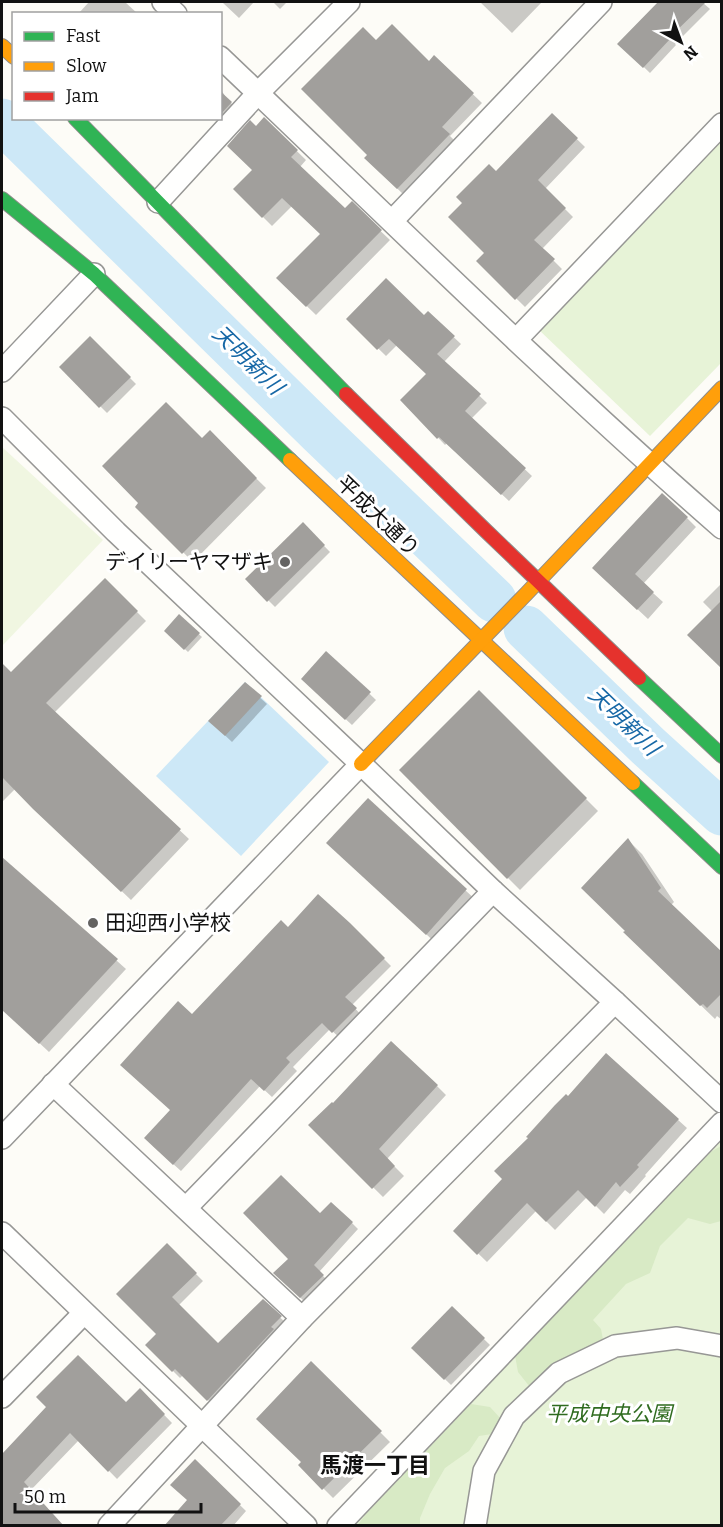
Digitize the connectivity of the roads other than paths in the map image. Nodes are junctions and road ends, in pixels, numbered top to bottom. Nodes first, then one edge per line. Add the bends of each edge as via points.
1 (349, 2) edge
2 (601, 2) edge
3 (222, 59) edge
4 (258, 93) junction
5 (77, 120) edge
6 (722, 124) edge
7 (2, 200) edge
8 (158, 202) junction
9 (392, 221) junction
10 (94, 274) junction
11 (516, 340) junction
12 (2, 371) edge
13 (722, 388) edge
14 (2, 418) edge
15 (649, 464) junction
16 (722, 528) edge
17 (537, 581) junction
18 (480, 641) junction
19 (722, 756) edge
20 (361, 764) junction
21 (722, 867) edge
22 (493, 891) junction
23 (615, 1002) junction
24 (53, 1084) junction
25 (722, 1102) edge
26 (720, 1134) edge
27 (2, 1138) edge
28 (186, 1208) junction
29 (2, 1233) edge
30 (84, 1313) junction
31 (302, 1318) junction
32 (722, 1346) edge
33 (2, 1397) edge
34 (202, 1426) junction
35 (109, 1526) edge
36 (306, 1526) edge
37 (338, 1526) edge
38 (475, 1526) edge

1 - 4 street
2 - 9 street
3 - 4 street
4 - 8 street
4 - 9 street
5 - 8 street
6 - 11 street
7 - 10 street, 平成大通り
8 - 17 street
9 - 11 street
10 - 12 street
10 - 18 street, 平成大通り
11 - 15 street
13 - 15 street
14 - 20 street
15 - 16 street
15 - 17 street
17 - 18 street
17 - 19 street
18 - 20 street
18 - 21 street, 平成大通り
20 - 22 street
20 - 24 street
22 - 23 street
22 - 28 street
23 - 25 street
23 - 31 street
24 - 27 street
24 - 28 street
26 - 37 street
28 - 31 street
29 - 30 street
30 - 33 street
30 - 34 street
31 - 34 street
32 - 38 street via 677,1338 615,1346 559,1373 514,1416 484,1471
34 - 35 street
34 - 36 street

